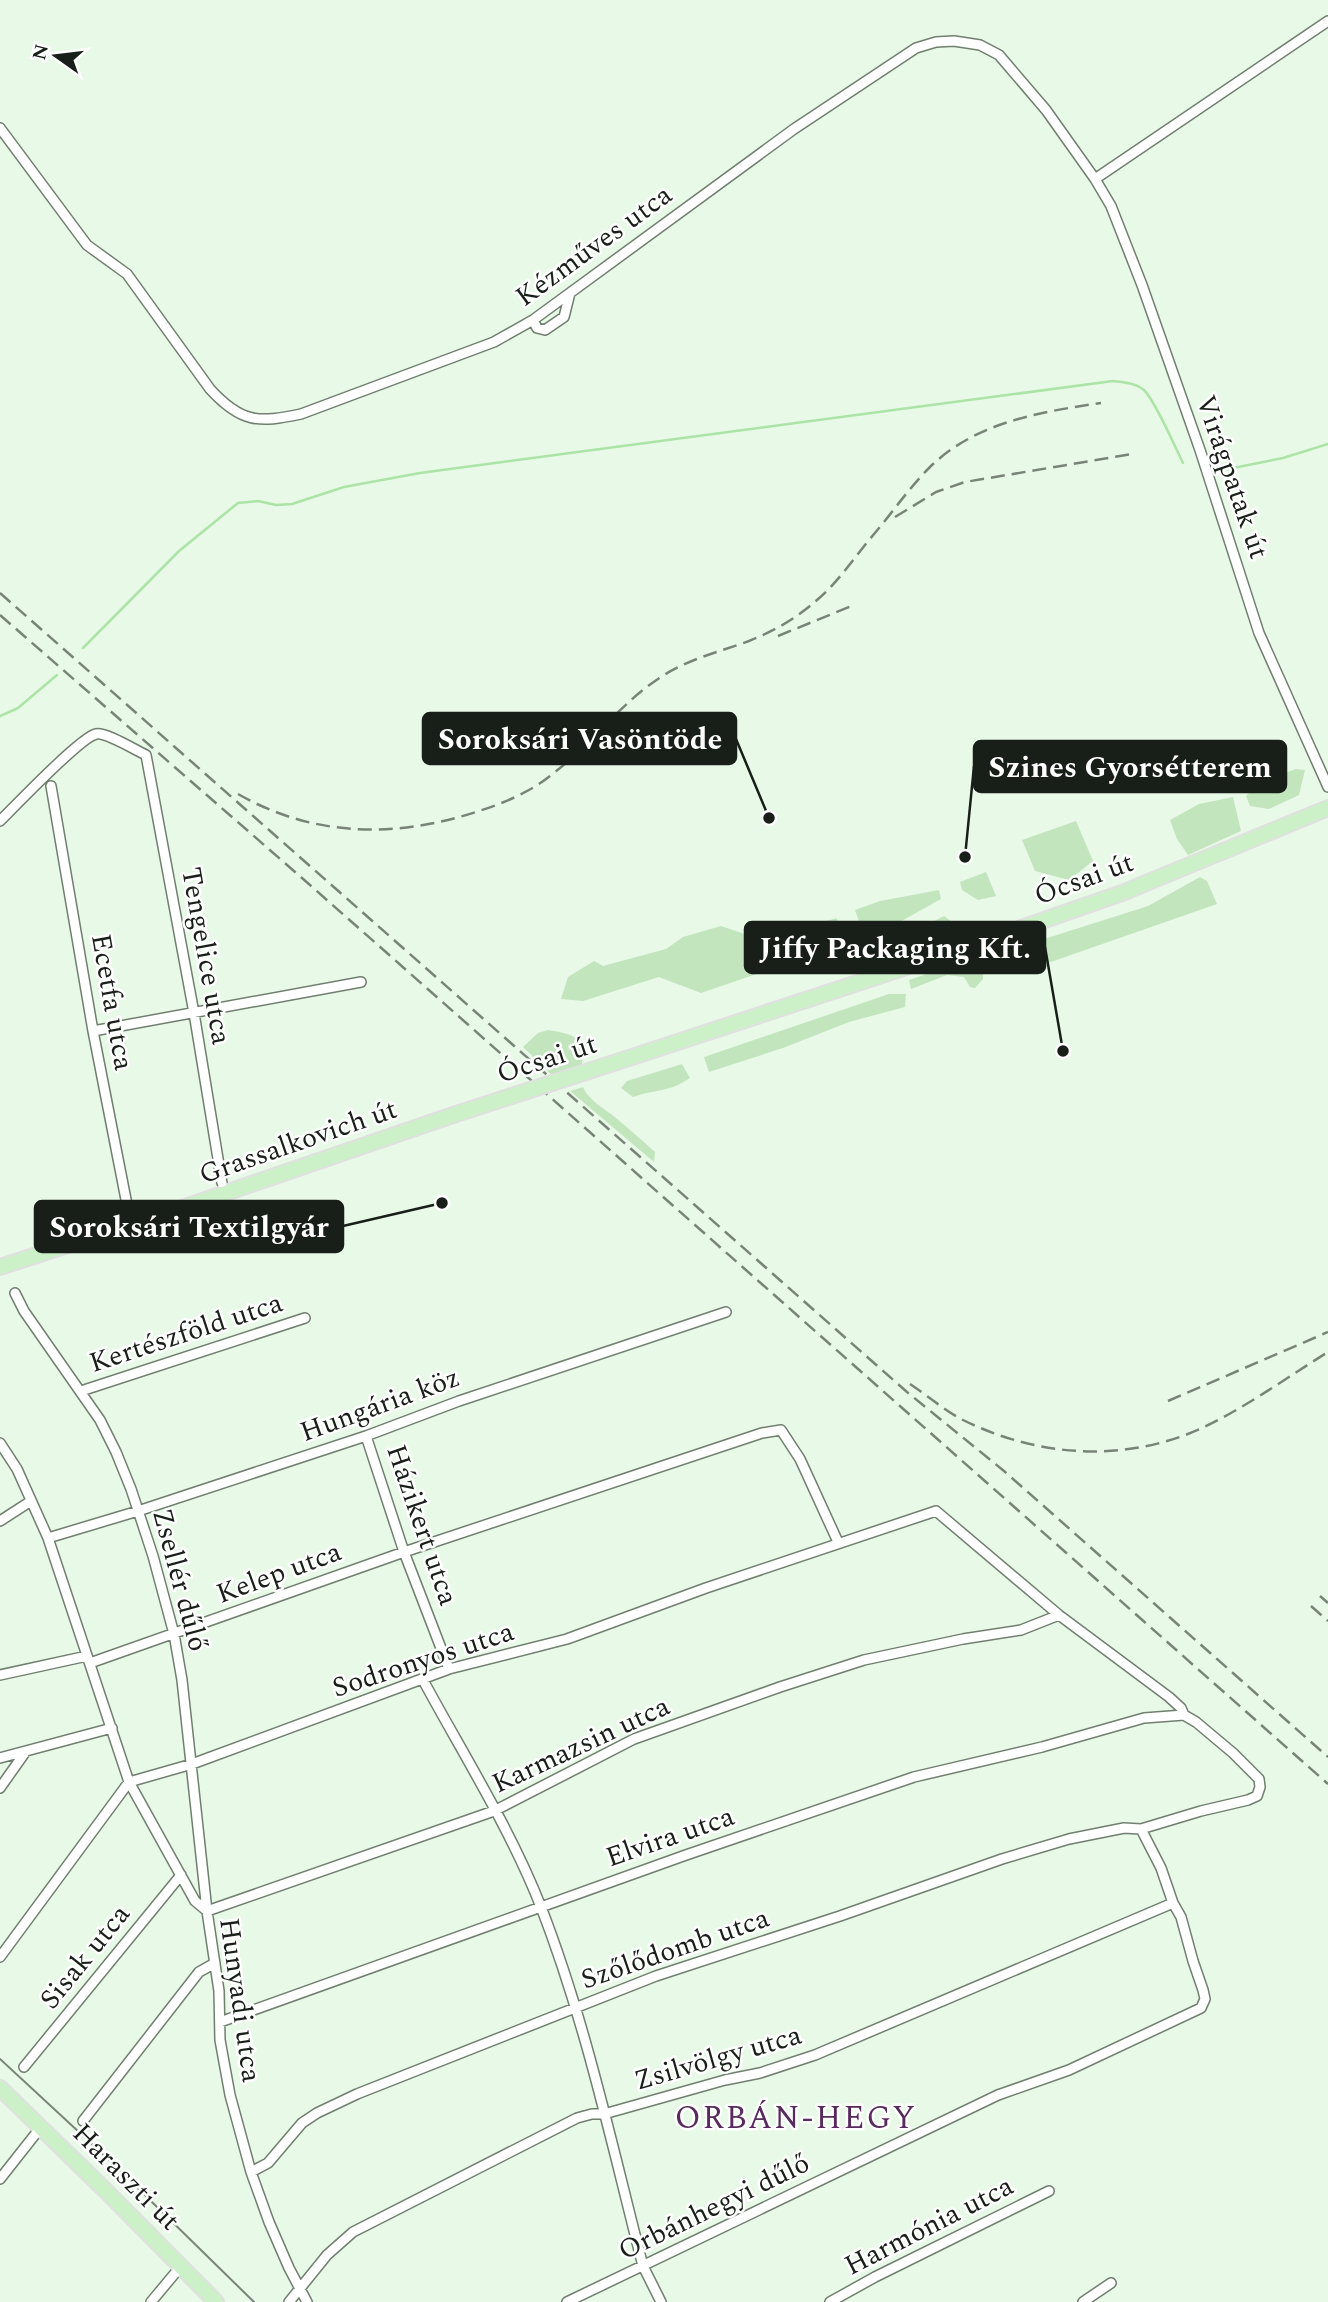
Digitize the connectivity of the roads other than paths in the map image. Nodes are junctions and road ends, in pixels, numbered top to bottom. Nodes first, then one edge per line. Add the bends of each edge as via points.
1 (1328, 21) edge
2 (936, 41) joint
3 (0, 128) edge
4 (1095, 179) junction
5 (570, 293) junction
6 (533, 320) junction
7 (51, 786) dead end
8 (1328, 788) edge
9 (1328, 808) edge
10 (0, 821) edge
11 (361, 982) dead end
12 (194, 1013) junction
13 (93, 1031) junction
14 (453, 1115) joint
15 (222, 1183) dead end
16 (131, 1225) junction
17 (0, 1267) edge
18 (15, 1293) dead end
19 (726, 1312) dead end
20 (305, 1318) dead end
21 (81, 1391) junction
22 (366, 1436) junction
23 (0, 1443) edge
24 (31, 1501) junction
25 (138, 1511) junction
26 (0, 1521) edge
27 (48, 1538) junction
28 (838, 1542) junction
29 (404, 1552) junction
30 (1059, 1615) junction
31 (174, 1634) junction
32 (88, 1659) junction
33 (449, 1669) junction
34 (0, 1675) edge
35 (423, 1680) junction
36 (1184, 1715) junction
37 (113, 1728) junction
38 (24, 1754) junction
39 (0, 1758) edge
40 (192, 1764) junction
41 (129, 1782) junction
42 (0, 1788) edge
43 (494, 1811) junction
44 (1142, 1829) junction
45 (181, 1875) junction
46 (1173, 1903) junction
47 (541, 1906) junction
48 (207, 1911) junction
49 (0, 1956) edge
50 (215, 1963) junction
51 (576, 2007) junction
52 (220, 2022) junction
53 (24, 2067) dead end
54 (0, 2088) edge
55 (604, 2114) junction
56 (83, 2121) dead end
57 (41, 2127) junction
58 (251, 2172) junction
59 (0, 2179) edge
60 (1049, 2191) dead end
61 (181, 2266) junction
62 (643, 2266) junction
63 (1111, 2284) dead end
64 (300, 2291) junction
65 (151, 2302) edge
66 (216, 2302) edge
67 (289, 2302) edge
68 (307, 2302) edge
69 (567, 2302) edge
70 (661, 2302) edge
71 (830, 2302) edge
72 (1083, 2302) edge

1 - 4 street
2 - 4 street, Virágpatak út via 969,42 999,55
2 - 5 street, Kézműves utca via 906,53 794,129
3 - 6 street, Kézműves utca via 87,245 127,274 209,389 225,406 248,418 301,414 494,342
4 - 8 street, Virágpatak út via 1111,206 1142,285 1259,633
5 - 6 street, Kézműves utca
5 - 6 street via 564,317 545,330 537,328
7 - 13 street, Ecetfa utca
9 - 14 main road, Ócsai út, bridge via 1122,893
10 - 12 street, Tengelice utca via 95,734 146,755
11 - 12 street
12 - 13 street
12 - 15 street, Tengelice utca
13 - 16 street, Ecetfa utca
14 - 16 main road, Grassalkovich út
16 - 17 main road, Grassalkovich út
18 - 21 street, Zsellér dűlő
19 - 22 street, Hungária köz
20 - 21 street, Kertészföld utca
21 - 25 street, Zsellér dűlő via 116,1452
22 - 25 street, Hungária köz
22 - 29 street, Házikert utca
23 - 24 street, Hunyadi utca
24 - 26 street
24 - 27 street, Hunyadi utca
25 - 27 street, Hungária köz
25 - 31 street, Zsellér dűlő
27 - 32 street, Hunyadi utca
28 - 29 street, Kelep utca via 800,1459 781,1430
28 - 30 street, Sodronyos utca via 936,1511
28 - 33 street, Sodronyos utca via 567,1639
29 - 31 street, Kelep utca
29 - 33 street, Házikert utca
30 - 36 street via 1169,1697
30 - 43 street, Karmazsin utca via 1021,1630 864,1660 767,1692 634,1739
31 - 32 street, Kelep utca
31 - 40 street, Zsellér dűlő
32 - 34 street, Kelep utca
32 - 37 street, Hunyadi utca
33 - 35 street, Sodronyos utca
35 - 40 street, Sodronyos utca
35 - 43 street
36 - 44 street, Szőlődomb utca via 1213,1735 1259,1779 1257,1796
36 - 47 street, Elvira utca via 1144,1718 914,1777
37 - 38 street
37 - 41 street, Hunyadi utca
38 - 39 street
38 - 42 street
40 - 41 street, Sodronyos utca
40 - 48 street, Zsellér dűlő
41 - 45 street, Hunyadi utca
41 - 49 street
43 - 47 street
43 - 48 street, Karmazsin utca
44 - 46 street
44 - 51 street, Szőlődomb utca via 1069,1839 1002,1859
45 - 48 street, Hunyadi utca
45 - 53 street, Sisak utca
46 - 55 street, Zsilvölgy utca via 815,2054
46 - 62 street, Orbánhegyi dűlő via 1205,1999 1201,2008 1069,2070 998,2095
47 - 51 street
47 - 52 street, Elvira utca
48 - 50 street, Hunyadi utca
50 - 52 street, Hunyadi utca
50 - 56 street via 199,1972
51 - 55 street
51 - 58 street, Szőlődomb utca via 317,2113 302,2123 268,2163
52 - 58 street, Hunyadi utca via 230,2095
54 - 57 main road, Haraszti út
55 - 62 street
55 - 64 street, Zsilvölgy utca via 577,2118 353,2232 327,2255
57 - 59 street
57 - 61 main road, Haraszti út
58 - 64 street, Hunyadi utca
60 - 71 street, Harmónia utca
61 - 65 street
61 - 66 main road, Haraszti út
62 - 69 street, Orbánhegyi dűlő
62 - 70 street
63 - 72 street
64 - 67 street
64 - 68 street, Hunyadi utca

